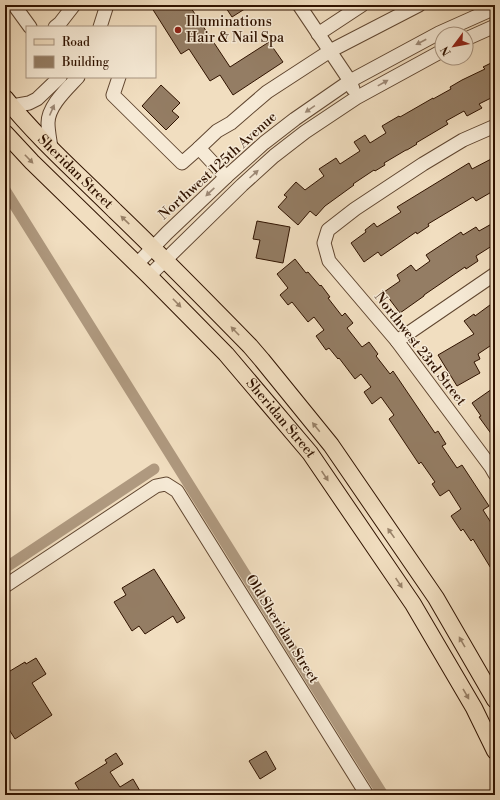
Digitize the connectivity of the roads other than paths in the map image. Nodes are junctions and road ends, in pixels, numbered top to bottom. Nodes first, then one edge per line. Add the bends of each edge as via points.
1 (14, 5) edge
2 (74, 5) edge
3 (107, 5) edge
4 (299, 5) edge
5 (362, 5) edge
6 (419, 5) edge
7 (495, 8) edge
8 (29, 26) edge
9 (60, 26) edge
10 (100, 26) edge
11 (495, 26) edge
12 (318, 34) junction
13 (474, 35) edge
14 (330, 51) junction
15 (434, 55) edge
16 (59, 78) edge
17 (77, 78) edge
18 (119, 78) edge
19 (350, 81) junction
20 (356, 98) junction
21 (8, 102) edge
22 (495, 126) edge
23 (5, 133) edge
24 (51, 148) junction
25 (199, 148) junction
26 (226, 177) junction
27 (153, 247) junction
28 (166, 260) junction
29 (137, 264) junction
30 (495, 274) edge
31 (149, 276) junction
32 (397, 341) junction
33 (495, 474) edge
34 (5, 586) edge
35 (495, 700) edge
36 (495, 751) edge
37 (367, 795) edge

1 - 8 street
2 - 9 street
3 - 10 street
4 - 12 street
5 - 12 street
6 - 14 street
7 -> 19 street, Northwest 125th Avenue via 439,33
11 - 13 street
12 - 14 street
14 - 19 street
14 - 25 street via 267,92
20 -> 15 street
16 - 21 street via 37,99 29,103
24 -> 17 street via 48,122 52,108
18 - 25 street via 113,95 182,163
19 - 20 street
19 -> 26 street, Northwest 125th Avenue via 264,143
28 -> 20 street via 274,156 304,132
21 - 24 main road, Sheridan Street
22 - 32 street, Northwest 23rd Street via 463,140 423,164 328,230 324,243 329,261
23 -> 29 main road, Sheridan Street
27 -> 24 main road, Sheridan Street
25 - 26 street
26 -> 27 street, Northwest 125th Avenue
27 - 28 main road, Sheridan Street
27 - 29 street, Northwest 125th Avenue
28 - 31 street
35 -> 28 main road, Sheridan Street via 436,598 331,445 250,346
29 - 31 main road, Sheridan Street
30 - 32 street
31 -> 36 main road, Sheridan Street via 226,354 310,453 413,604 474,708
32 - 33 street, Northwest 23rd Street
34 - 37 street, Old Sheridan Street via 156,486 166,484 177,491

